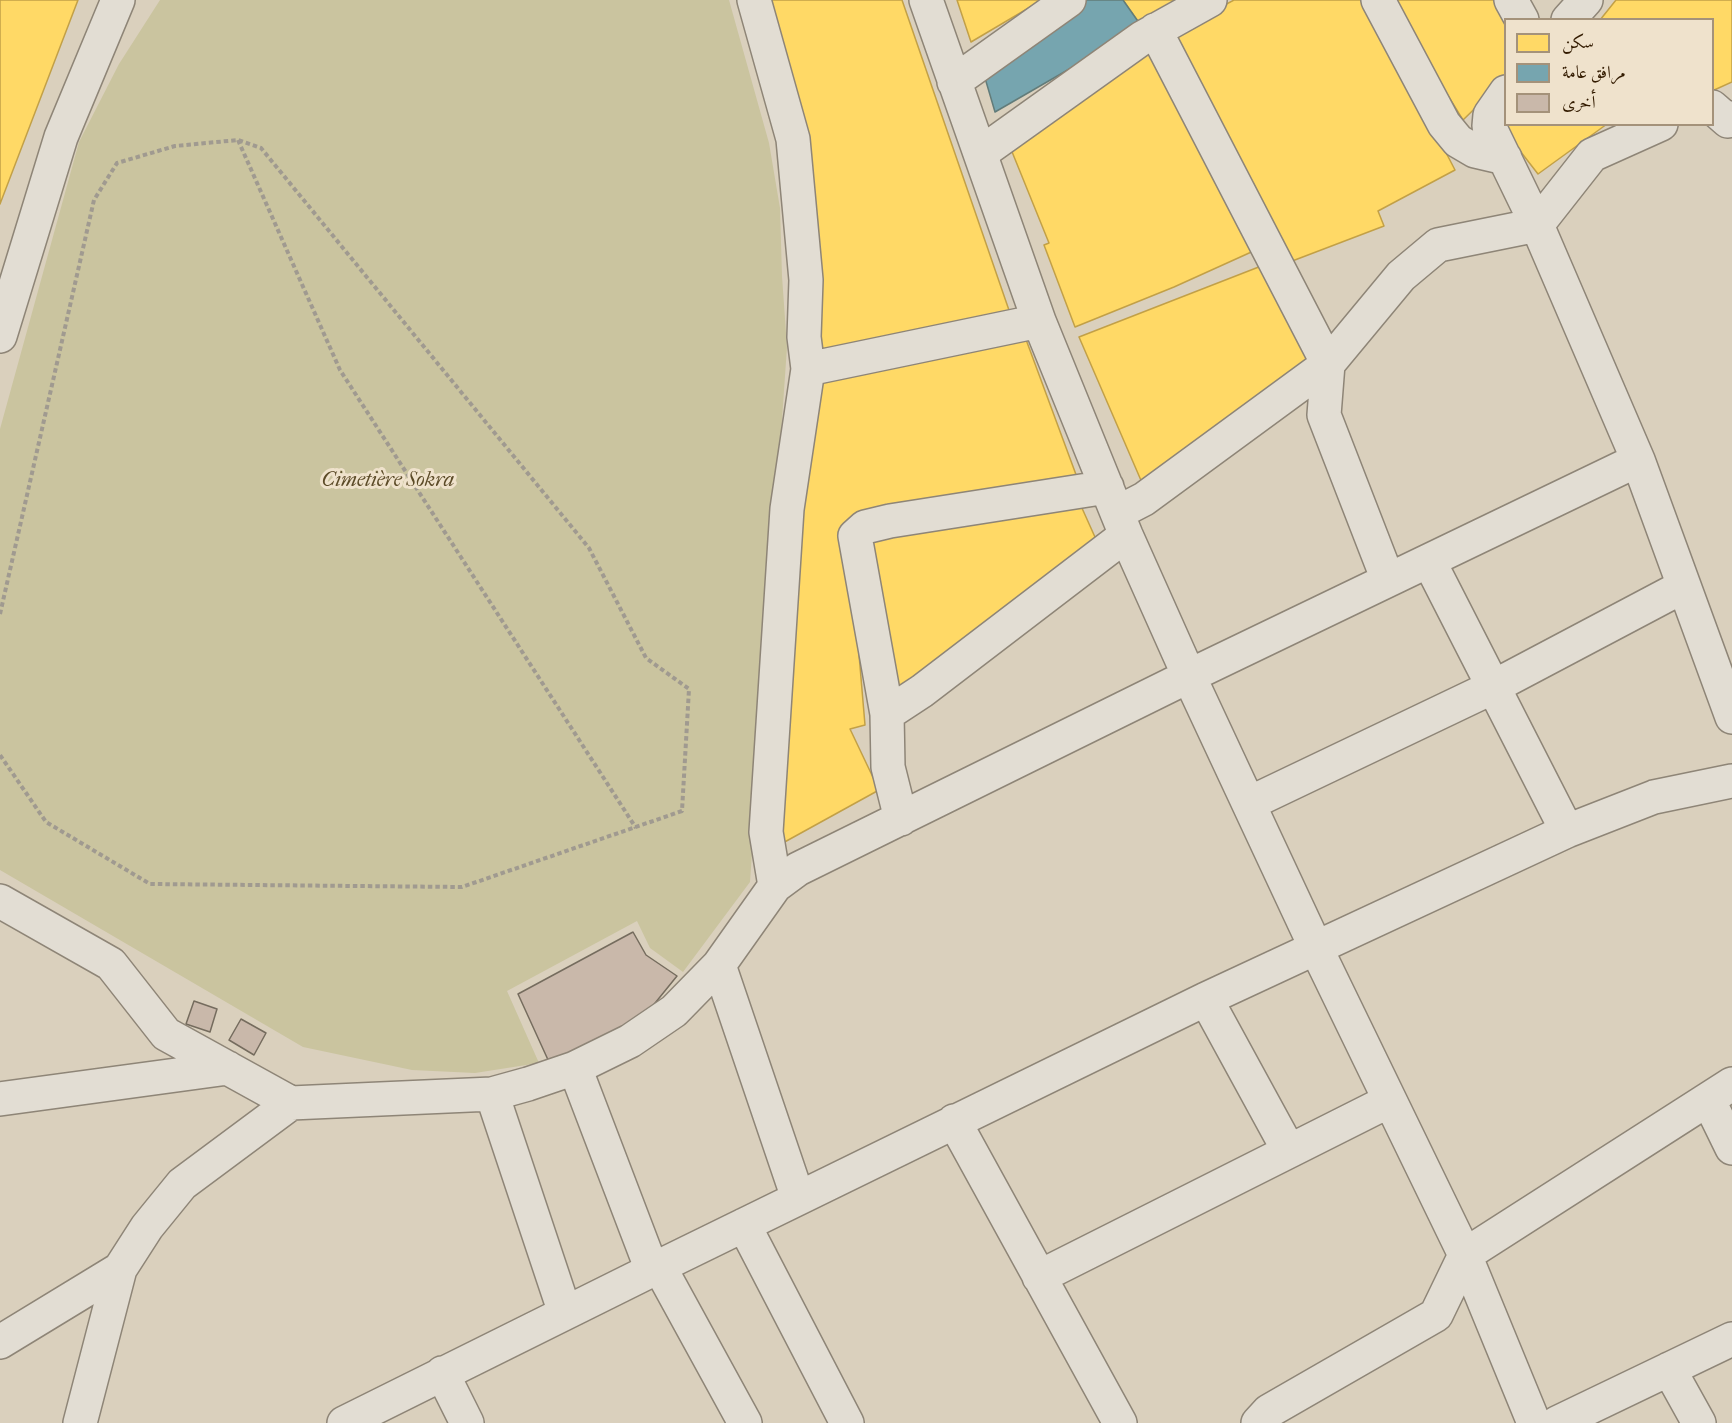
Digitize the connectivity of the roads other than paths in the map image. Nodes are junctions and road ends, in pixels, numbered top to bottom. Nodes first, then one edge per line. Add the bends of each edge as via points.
1 (118, 0) edge
2 (754, 0) edge
3 (926, 0) edge
4 (1069, 0) edge
5 (1210, 0) edge
6 (1378, 0) edge
7 (1511, 0) edge
8 (1586, 0) edge
9 (1521, 18) edge
10 (1570, 18) edge
11 (1155, 30) junction
12 (954, 82) junction
13 (1504, 95) edge
14 (1657, 126) edge
15 (981, 153) junction
16 (1505, 158) junction
17 (1537, 225) junction
18 (1039, 321) junction
19 (0, 336) edge
20 (1328, 364) junction
21 (807, 369) junction
22 (1638, 460) junction
23 (1117, 512) junction
24 (1429, 561) junction
25 (1388, 580) junction
26 (1684, 586) junction
27 (1189, 676) junction
28 (1493, 687) junction
29 (887, 714) junction
30 (1732, 717) edge
31 (1732, 781) edge
32 (1250, 803) junction
33 (901, 819) junction
34 (1567, 831) junction
35 (775, 886) junction
36 (0, 901) edge
37 (1316, 948) junction
38 (719, 964) junction
39 (1206, 999) junction
40 (228, 1068) junction
41 (575, 1068) junction
42 (1720, 1092) edge
43 (492, 1094) junction
44 (0, 1099) edge
45 (1389, 1101) junction
46 (291, 1103) junction
47 (954, 1121) junction
48 (1732, 1148) edge
49 (1289, 1150) junction
50 (798, 1198) junction
51 (744, 1225) junction
52 (1465, 1256) junction
53 (656, 1268) junction
54 (120, 1269) junction
55 (1039, 1277) junction
56 (565, 1313) junction
57 (1732, 1339) edge
58 (0, 1342) edge
59 (1669, 1369) junction
60 (442, 1373) junction
61 (80, 1423) edge
62 (344, 1423) edge
63 (467, 1423) edge
64 (745, 1423) edge
65 (847, 1423) edge
66 (1119, 1423) edge
67 (1258, 1423) edge
68 (1534, 1423) edge
69 (1557, 1423) edge
70 (1699, 1423) edge

1 - 19 street via 61,138
2 - 21 street via 793,139 806,280
3 - 12 street
4 - 12 street
5 - 11 street
6 - 16 street via 1444,124 1458,141 1475,151
7 - 9 street
8 - 10 street
11 - 15 street
11 - 20 street
12 - 15 street
13 - 16 street via 1490,115 1489,126
14 - 17 street via 1592,155
15 - 18 street
16 - 17 street
17 - 20 street via 1438,245 1401,276
17 - 22 street
18 - 21 street
18 - 23 street
20 - 23 street via 1144,499
20 - 25 street via 1324,415
21 - 35 street via 787,508 766,832
22 - 24 street
22 - 26 street
23 - 27 street
23 - 29 street via 922,691
23 - 29 street via 890,521 865,527 855,536
24 - 25 street
24 - 28 street
25 - 27 street
26 - 28 street
26 - 30 street
27 - 32 street
27 - 33 street
28 - 32 street
28 - 34 street
29 - 33 street via 888,767
31 - 34 street via 1654,797
32 - 37 street
33 - 35 street via 798,869
34 - 37 street
35 - 38 street
36 - 40 street via 111,964 166,1034
37 - 39 street
37 - 45 street
38 - 41 street via 674,1011 630,1041
38 - 50 street
39 - 47 street
39 - 49 street
40 - 44 street
40 - 46 street
41 - 43 street
41 - 53 street
42 - 48 street
42 - 52 street
43 - 46 street
43 - 56 street
45 - 49 street
45 - 52 street
46 - 54 street via 182,1184
47 - 50 street
47 - 55 street
49 - 55 street
50 - 51 street
51 - 53 street
51 - 65 street
52 - 67 street via 1436,1315 1269,1411
52 - 68 street
53 - 56 street
53 - 64 street
54 - 58 street
54 - 61 street
55 - 66 street
56 - 60 street
57 - 59 street
59 - 69 street
59 - 70 street
60 - 62 street
60 - 63 street

